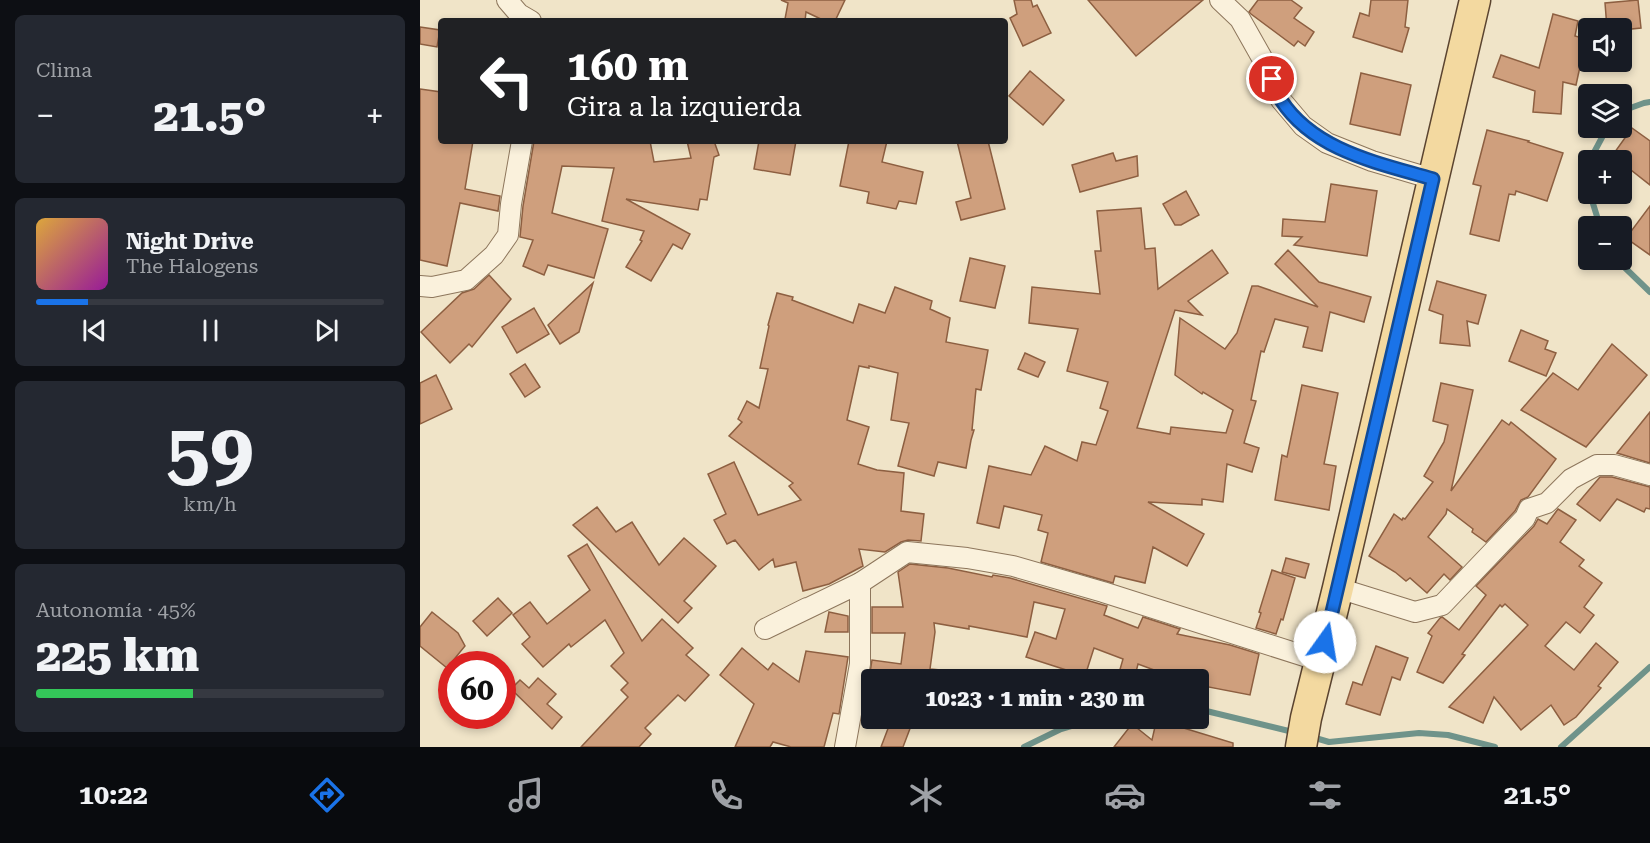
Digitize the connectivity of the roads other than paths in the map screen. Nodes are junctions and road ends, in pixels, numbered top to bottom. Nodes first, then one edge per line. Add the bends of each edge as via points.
1 (507, 0) edge
2 (1220, 0) edge
3 (1475, 0) edge
4 (526, 18) edge
5 (521, 144) edge
6 (1433, 179) junction
7 (420, 286) edge
8 (1650, 476) edge
9 (860, 583) junction
10 (1338, 588) junction
11 (807, 608) dead end
12 (1320, 661) junction
13 (845, 747) edge
14 (1301, 747) edge

1 - 4 street
2 - 6 street via 1240,19 1281,100 1303,126 1327,143
3 - 6 main road
5 - 7 street via 508,234 494,255 466,280
6 - 10 main road
8 - 10 street via 1614,465 1597,465 1571,479 1547,503 1529,509 1525,518 1442,605 1415,612
9 - 11 street via 765,629
9 - 12 street via 907,552 968,558 1013,566
9 - 13 street via 860,664
10 - 12 main road
12 - 14 main road

